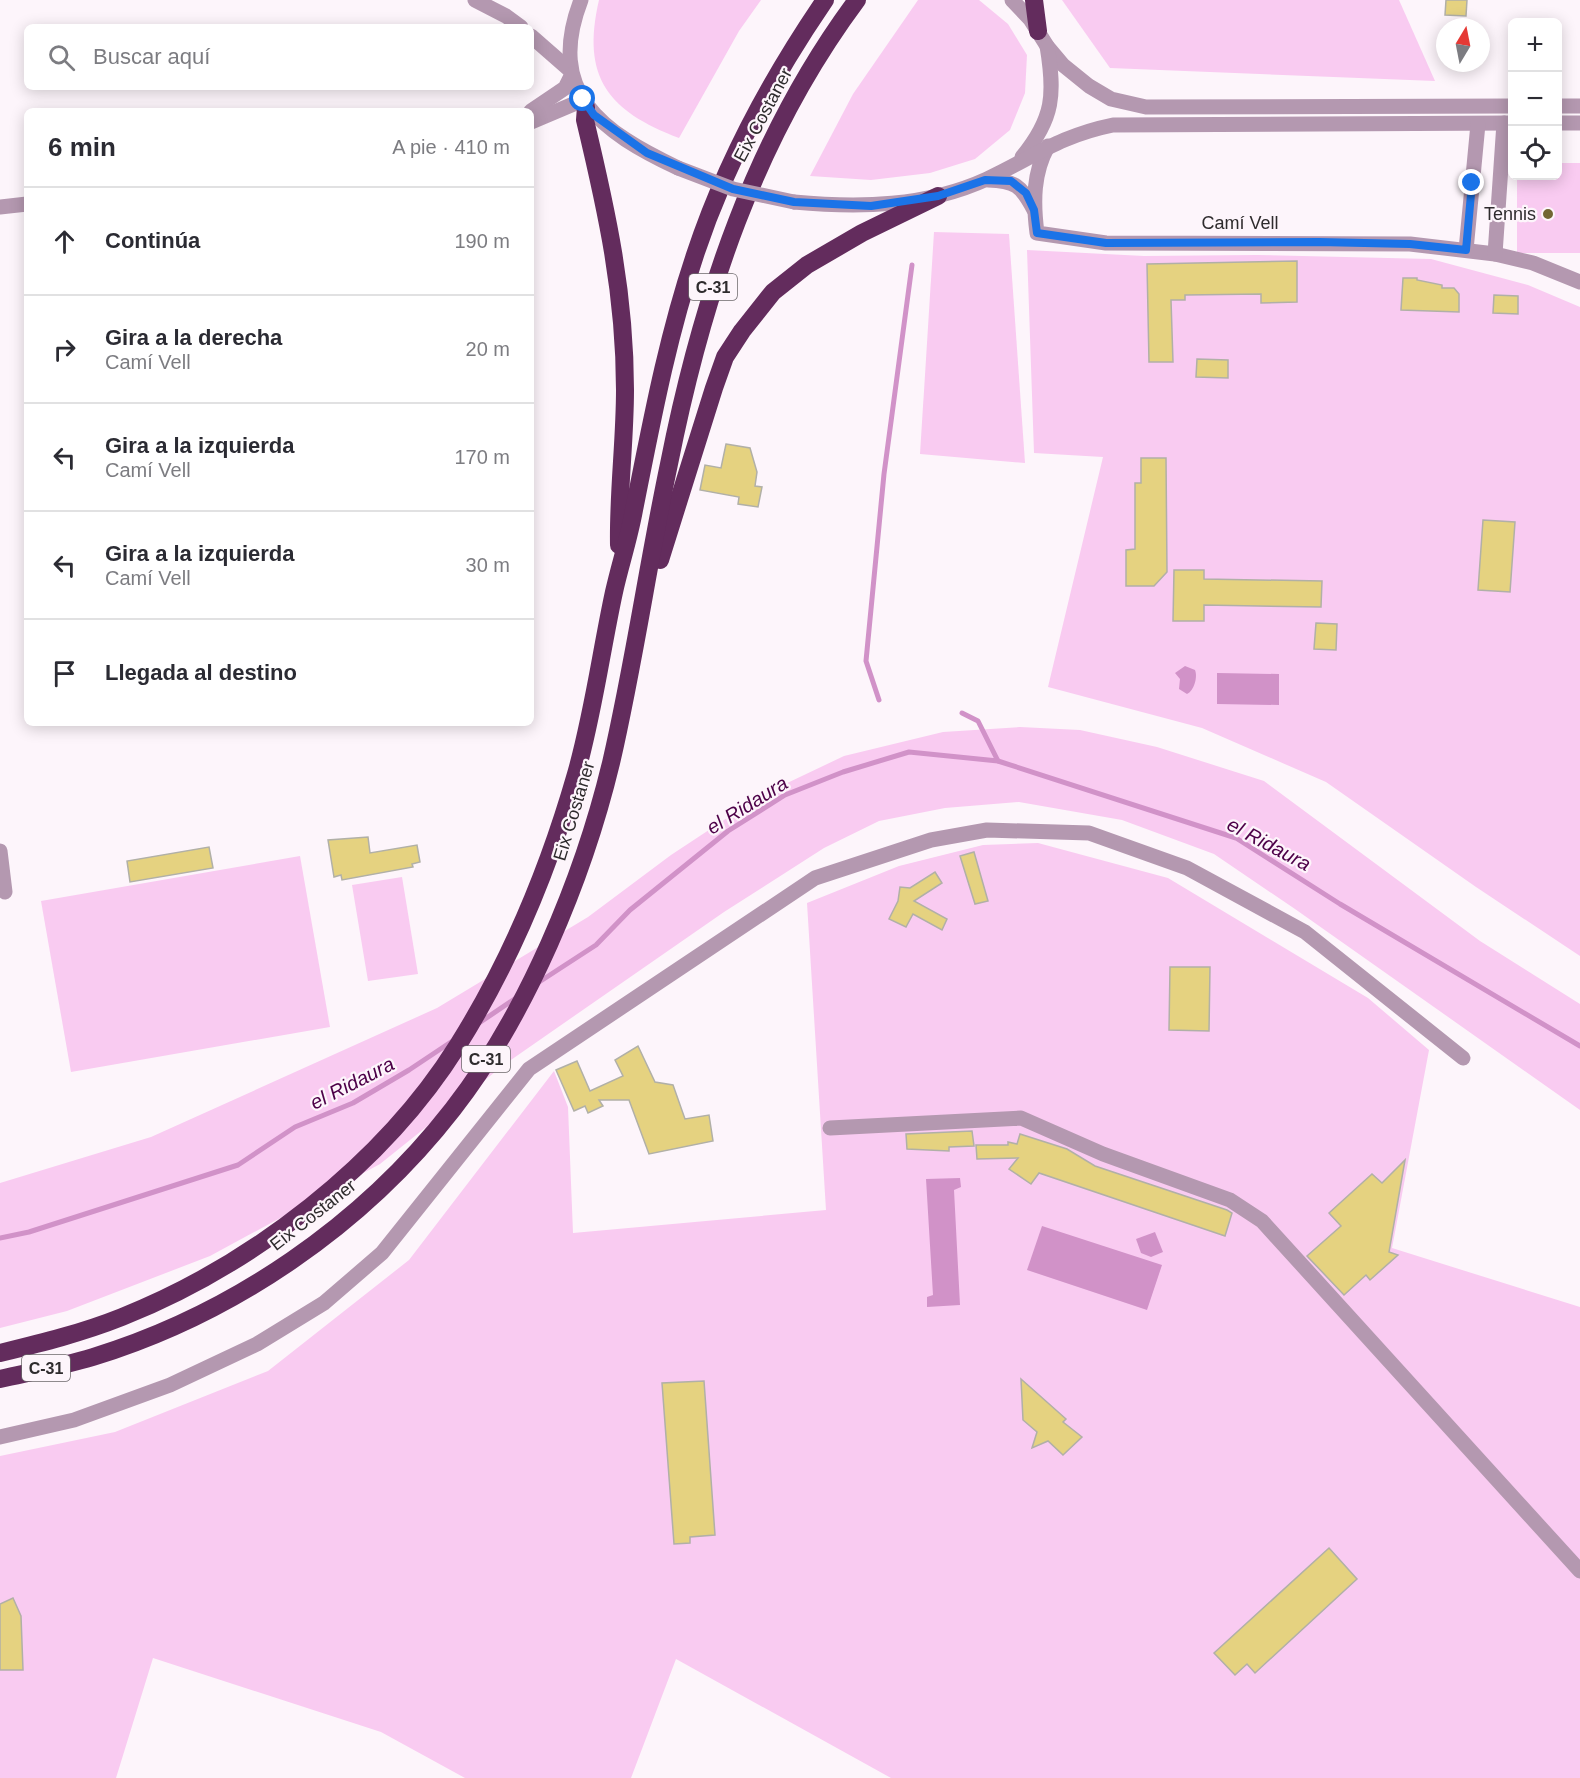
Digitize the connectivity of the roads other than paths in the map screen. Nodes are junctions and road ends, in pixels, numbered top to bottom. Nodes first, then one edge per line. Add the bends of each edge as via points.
1 (475, 0) edge
2 (581, 0) edge
3 (825, 0) edge
4 (857, 0) edge
5 (1012, 0) edge
6 (1034, 0) edge
7 (516, 24) edge
8 (534, 39) edge
9 (1042, 39) junction
10 (571, 73) junction
11 (585, 103) junction
12 (1508, 106) edge
13 (1562, 106) edge
14 (1580, 106) edge
15 (534, 109) edge
16 (534, 121) edge
17 (1508, 123) edge
18 (1562, 123) edge
19 (1580, 123) edge
20 (1478, 124) junction
21 (1048, 146) junction
22 (1018, 161) junction
23 (985, 180) junction
24 (938, 196) junction
25 (24, 204) edge
26 (0, 207) edge
27 (1034, 210) junction
28 (1466, 250) junction
29 (1495, 255) junction
30 (1580, 282) edge
31 (620, 564) junction
32 (645, 601) junction
33 (0, 851) edge
34 (5, 892) dead end
35 (1463, 1058) dead end
36 (830, 1128) dead end
37 (0, 1353) edge
38 (0, 1379) edge
39 (0, 1437) edge
40 (1580, 1571) edge

1 - 7 street
2 - 10 street via 571,34
3 - 31 highway, Eix Costaner / C-31 via 771,83 742,140 695,254 669,345
4 - 32 highway, Eix Costaner / C-31 via 835,29 766,150 724,252 678,419
5 - 9 street
6 - 9 highway
8 - 10 street
9 - 12 street via 1063,65 1111,99 1146,107
9 - 22 street via 1053,81 1051,104 1047,121
10 - 11 street
10 - 15 street via 565,88
11 - 16 street
11 - 24 street, bridge via 626,141 678,168 733,189 794,202 871,206
11 - 31 highway via 585,120 612,238 621,316 625,391 618,504
13 - 14 street
17 - 20 street
17 - 29 street
18 - 19 street
20 - 21 street via 1113,125
20 - 28 street
21 - 22 street
21 - 27 street, Camí Vell via 1038,163
22 - 23 street
23 - 24 street
23 - 27 street, Camí Vell via 1011,181 1026,193
24 - 32 highway via 807,265 773,292 742,331 717,378 673,525
25 - 26 street
27 - 28 street, Camí Vell via 1037,233 1106,243 1319,242
28 - 29 street, Camí Vell
29 - 30 street, Camí Vell via 1533,263
31 - 37 highway, Eix Costaner / C-31 via 577,771 528,908 482,1004 425,1090 342,1181 241,1257 120,1318
32 - 38 highway, Eix Costaner / C-31 via 610,766 558,924 513,1016 455,1107 419,1150 362,1206 258,1283 200,1314 93,1357
33 - 34 street
35 - 39 street via 1305,932 1187,868 1089,833 987,830 932,840 815,878 529,1069 382,1253 324,1303 257,1344 170,1385 74,1420
36 - 40 street via 1021,1118 1103,1154 1230,1200 1262,1221

